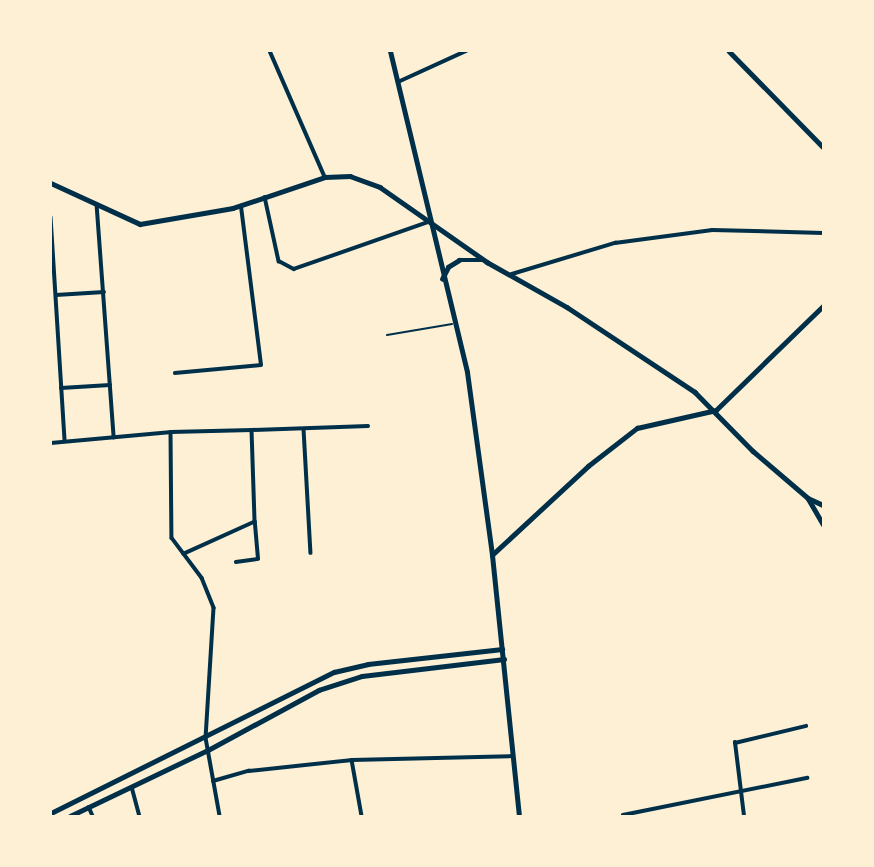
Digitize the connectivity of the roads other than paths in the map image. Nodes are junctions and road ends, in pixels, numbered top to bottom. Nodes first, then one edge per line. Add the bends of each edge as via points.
1 (270, 51) edge
2 (390, 51) edge
3 (466, 51) edge
4 (729, 51) edge
5 (398, 82) junction
6 (823, 147) edge
7 (325, 177) junction
8 (51, 184) edge
9 (265, 197) junction
10 (97, 204) junction
11 (241, 206) junction
12 (51, 217) edge
13 (428, 222) junction
14 (823, 233) edge
15 (487, 262) junction
16 (512, 274) junction
17 (442, 279) junction
18 (104, 292) junction
19 (56, 295) junction
20 (53, 303) edge
21 (823, 306) edge
22 (455, 324) junction
23 (387, 335) dead end
24 (175, 373) dead end
25 (110, 385) junction
26 (61, 388) junction
27 (716, 410) junction
28 (368, 426) dead end
29 (304, 429) junction
30 (251, 430) junction
31 (171, 432) junction
32 (114, 437) junction
33 (65, 441) junction
34 (51, 443) edge
35 (808, 498) junction
36 (823, 505) edge
37 (255, 522) junction
38 (823, 524) edge
39 (311, 553) dead end
40 (184, 555) junction
41 (492, 555) junction
42 (236, 562) dead end
43 (503, 649) junction
44 (504, 659) junction
45 (806, 726) dead end
46 (206, 738) junction
47 (208, 750) junction
48 (513, 756) junction
49 (352, 760) junction
50 (807, 778) dead end
51 (214, 781) junction
52 (132, 787) junction
53 (740, 790) junction
54 (89, 807) junction
55 (51, 813) edge
56 (623, 815) edge
57 (69, 816) edge
58 (93, 816) edge
59 (140, 816) edge
60 (220, 816) edge
61 (362, 816) edge
62 (519, 816) edge
63 (744, 816) edge

1 - 7 street
2 - 5 main road
3 - 5 street
4 - 6 street
5 - 13 main road
7 - 9 street
7 - 13 street via 349,176 380,187
8 - 10 street
9 - 11 street
9 - 13 street via 279,261 294,269
10 - 11 street via 140,224
10 - 18 street
11 - 24 street via 261,365
12 - 19 street
13 - 15 street
13 - 17 main road
14 - 16 street via 712,230 615,243
15 - 16 street
15 - 17 street via 459,260 447,267
16 - 27 street via 635,350
17 - 22 main road
18 - 19 street
18 - 25 street
19 - 20 street
20 - 26 street
21 - 27 street
22 - 23 lane
22 - 41 main road via 467,372
25 - 26 street
25 - 32 street
26 - 33 street
27 - 35 street via 752,451
27 - 41 street via 637,428 588,466
28 - 29 street
29 - 30 street
29 - 39 street
30 - 31 street
30 - 37 street
31 - 32 street
31 - 40 street via 172,538
32 - 33 street
33 - 34 street
35 - 36 street
35 - 38 street
37 - 40 street
37 - 42 street via 258,559
40 - 46 street via 202,578 214,608
41 - 43 main road
43 - 44 main road
43 - 46 street via 369,664 334,673
44 - 47 street via 362,676 290,704
44 - 48 main road
45 - 53 street via 734,743
46 - 47 street
46 - 55 street
47 - 51 street
47 - 52 street
48 - 49 street
48 - 62 main road
49 - 51 street via 248,771
49 - 61 street
50 - 53 street
51 - 60 street
52 - 54 street
52 - 59 street
53 - 56 street
53 - 63 street
54 - 57 street
54 - 58 street

